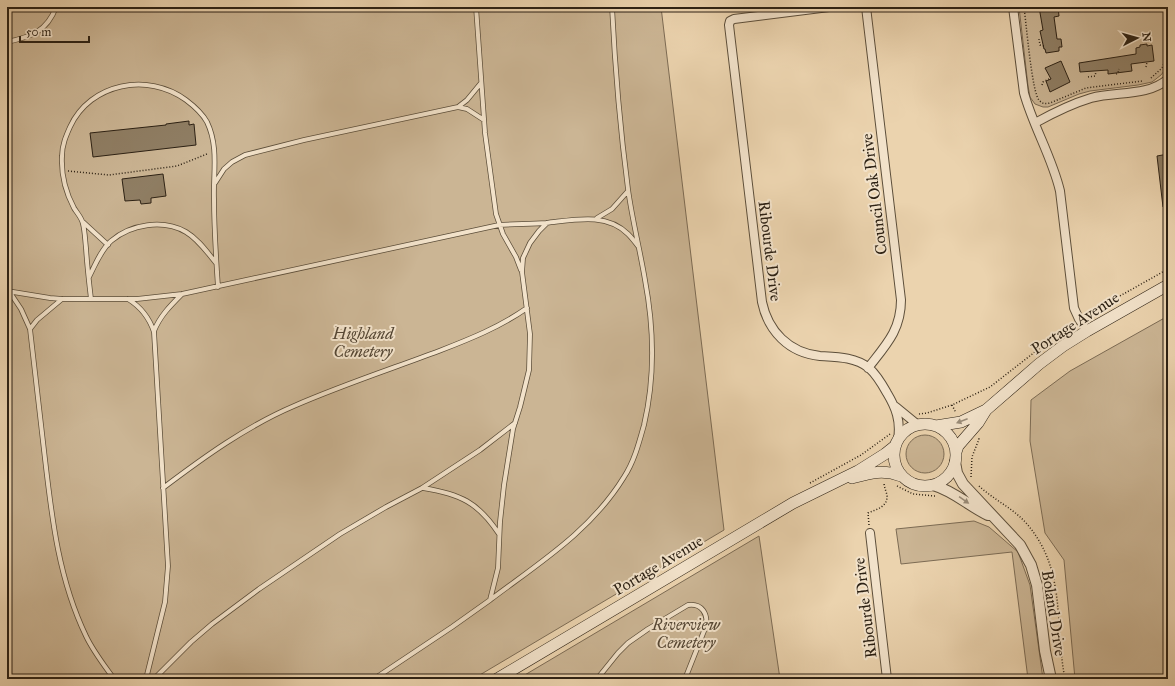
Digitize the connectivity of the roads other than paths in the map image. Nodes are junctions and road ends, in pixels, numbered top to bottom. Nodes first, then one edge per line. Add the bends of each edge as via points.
1 (56, 7) edge
2 (476, 7) edge
3 (612, 7) edge
4 (829, 7) edge
5 (866, 7) edge
6 (1013, 7) edge
7 (7, 42) edge
8 (1168, 79) edge
9 (481, 83) junction
10 (458, 107) junction
11 (484, 120) junction
12 (1034, 123) junction
13 (214, 183) junction
14 (628, 192) junction
15 (597, 218) junction
16 (83, 222) junction
17 (547, 223) junction
18 (500, 225) junction
19 (108, 246) junction
20 (638, 247) junction
21 (216, 263) junction
22 (522, 272) junction
23 (89, 277) junction
24 (1168, 285) edge
25 (218, 287) junction
26 (8, 290) edge
27 (182, 294) junction
28 (62, 299) junction
29 (91, 299) junction
30 (128, 299) junction
31 (526, 308) junction
32 (30, 329) junction
33 (1087, 331) junction
34 (154, 332) junction
35 (868, 368) junction
36 (896, 407) junction
37 (986, 410) junction
38 (918, 420) junction
39 (515, 423) junction
40 (936, 426) junction
41 (896, 443) junction
42 (955, 457) junction
43 (899, 481) junction
44 (838, 482) junction
45 (933, 485) junction
46 (164, 488) junction
47 (422, 488) junction
48 (993, 518) junction
49 (870, 533) road end
50 (499, 535) junction
51 (490, 600) junction
52 (114, 679) edge
53 (146, 679) edge
54 (154, 679) edge
55 (374, 679) edge
56 (497, 679) edge
57 (597, 679) edge
58 (685, 679) edge
59 (887, 679) edge
60 (1051, 679) edge

1 - 7 lane via 54,14 36,33 28,38
2 - 9 lane
3 - 14 lane via 616,88
4 - 35 street, Ribourde Drive via 748,16 730,21 740,131 762,302 769,323 787,344 797,350 813,355 848,358
5 - 35 street, Council Oak Drive via 901,310 898,325 891,338
6 - 12 street via 1022,86
8 - 12 street via 1149,90 1093,98 1074,104
9 - 10 lane
9 - 11 lane
10 - 11 lane via 467,109
10 - 13 lane via 245,155 232,162
11 - 18 lane via 490,175
12 - 33 street via 1053,166 1060,191 1074,308
13 - 16 lane via 212,135 197,109 182,97 159,87 120,86 90,101 73,120 64,139 62,156 66,190
13 - 21 lane
14 - 15 lane via 612,209
14 - 20 lane
15 - 17 lane via 556,220
15 - 20 lane via 615,225 628,234
16 - 19 lane
16 - 23 lane
17 - 18 lane
17 - 22 lane via 530,243 523,258
18 - 22 lane
18 - 25 lane
19 - 21 lane via 124,232 155,224 186,232 202,245
19 - 23 lane via 98,258
20 - 51 lane via 649,305 652,358 648,409 632,462 619,484 568,542
21 - 25 lane
22 - 31 lane
23 - 29 lane
24 - 33 main road, Portage Avenue
25 - 27 lane
26 - 28 lane
26 - 32 lane
27 - 30 lane
27 - 34 lane via 158,321
28 - 29 lane
28 - 32 lane
29 - 30 lane
30 - 34 lane via 150,320
31 - 39 lane via 530,334 528,370
31 - 46 lane via 501,324 469,339 318,396 273,416 214,452
32 - 52 lane via 58,555 86,637
33 - 37 main road, Portage Avenue via 1039,364
34 - 46 lane
35 - 36 street, Ribourde Drive via 878,377
36 - 38 street, Ribourde Drive
36 - 41 street, Ribourde Drive via 900,428
37 -> 40 main road, Portage Avenue via 961,422
37 - 42 main road, Portage Avenue via 958,446
38 - 40 main road
38 - 41 main road
39 - 47 lane via 480,450
39 - 50 lane
40 - 42 main road via 949,436 954,444
41 - 43 main road via 894,457
41 - 44 main road, Portage Avenue via 885,454
42 - 45 main road via 952,470 947,477
42 - 48 street, Boland Drive via 957,474 963,484
43 - 44 main road, Portage Avenue via 891,472 881,472
43 - 45 main road via 924,486
44 - 56 main road, Portage Avenue via 794,503
45 -> 48 street, Boland Drive via 954,493
46 - 53 lane via 167,586
47 - 50 lane via 466,500 492,523
47 - 54 lane via 372,514 259,589 202,633
48 - 60 street, Boland Drive via 1020,545 1031,565 1037,585
49 - 59 street, Ribourde Drive
50 - 51 lane via 498,568
51 - 55 lane
57 - 58 lane via 618,653 638,636 691,605 703,609 707,620

